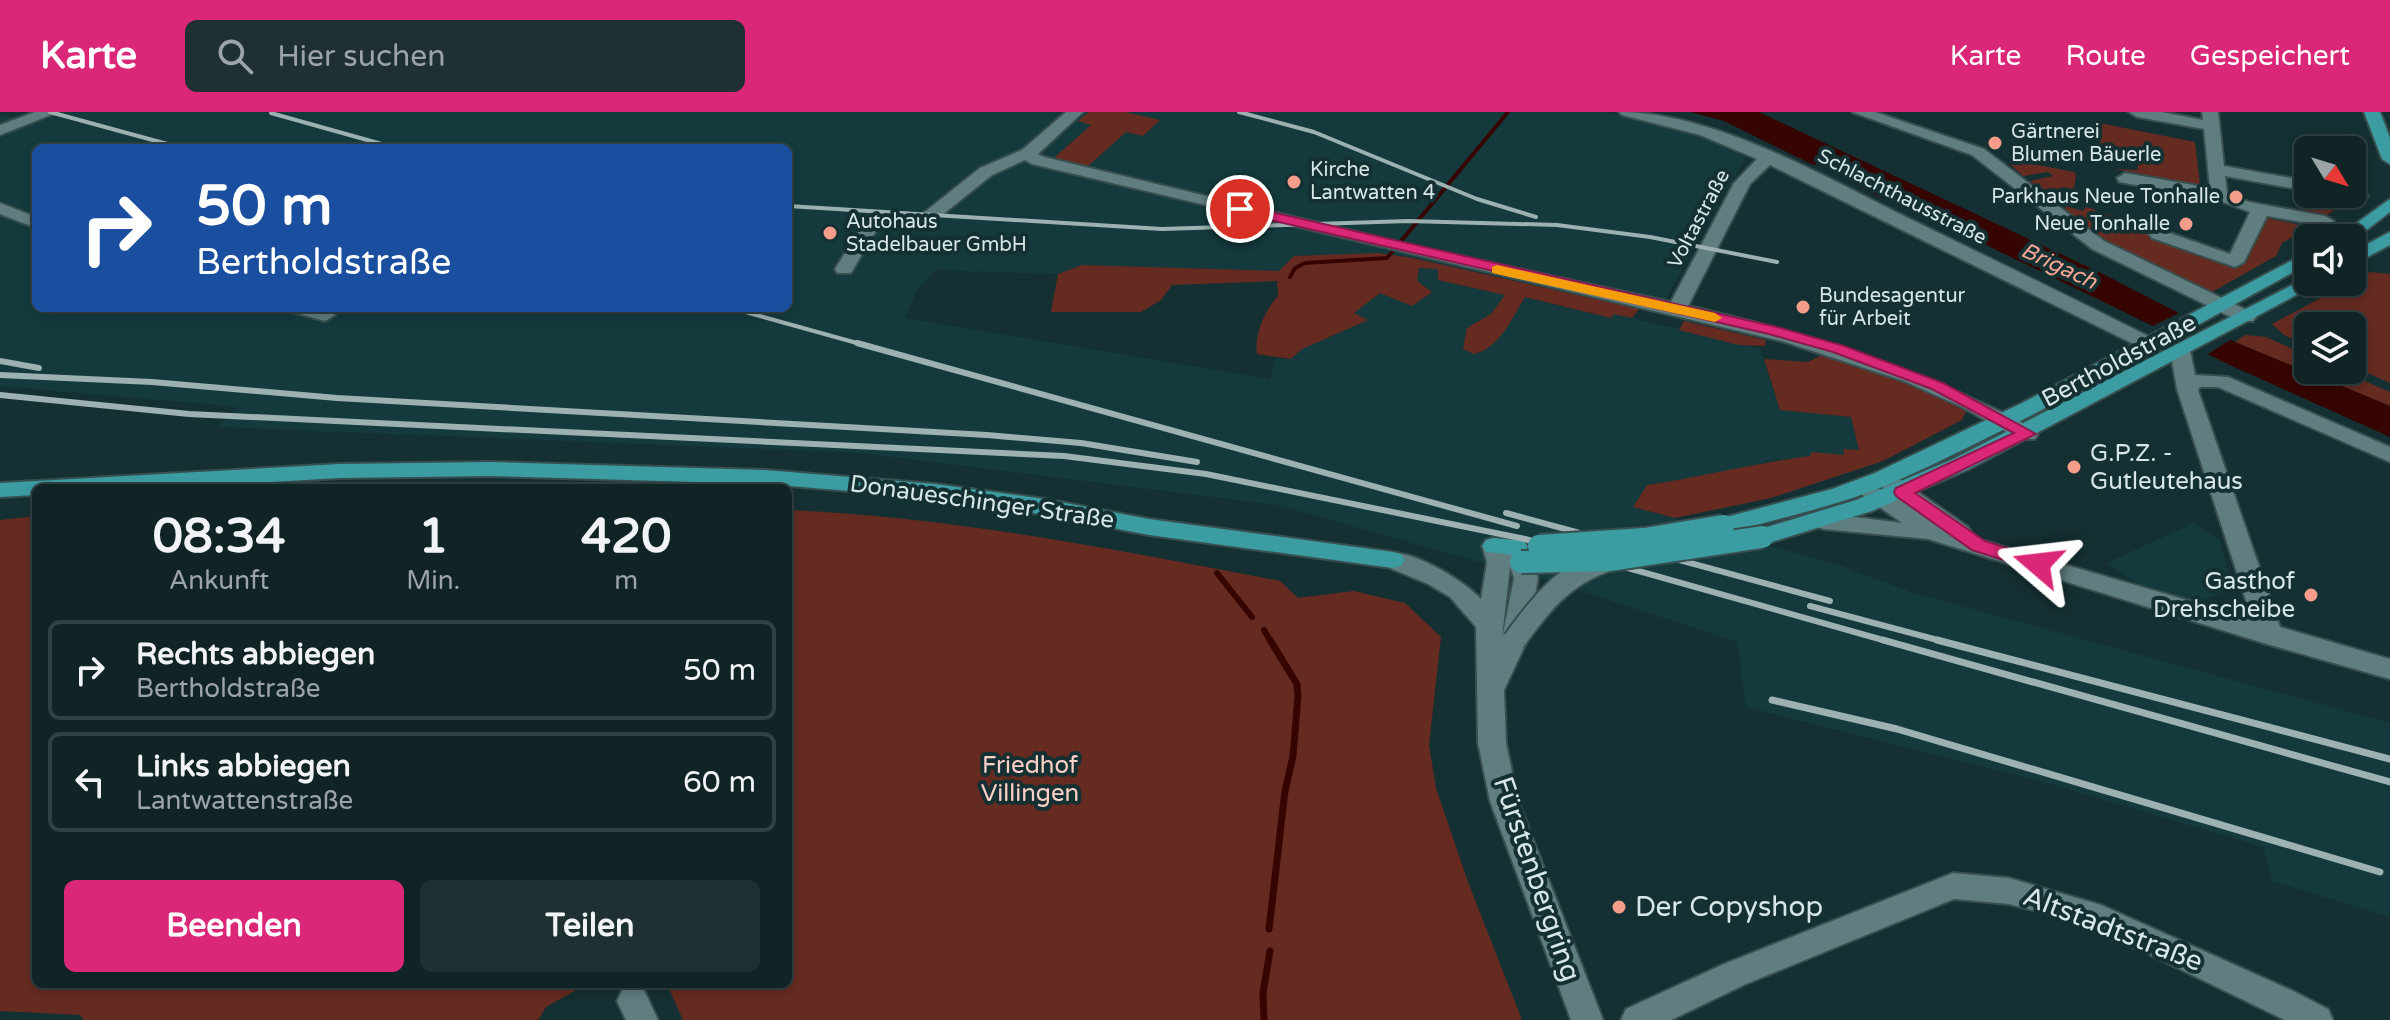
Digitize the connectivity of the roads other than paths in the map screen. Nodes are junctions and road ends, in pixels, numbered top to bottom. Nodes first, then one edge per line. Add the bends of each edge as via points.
1 (50, 112) edge
2 (1075, 112) edge
3 (1627, 112) edge
4 (1860, 112) edge
5 (2137, 112) edge
6 (1884, 116) edge
7 (2211, 119) edge
8 (2383, 119) edge
9 (0, 130) edge
10 (1028, 154) junction
11 (1769, 158) junction
12 (2390, 159) edge
13 (2217, 170) junction
14 (2125, 178) dead end
15 (2294, 184) edge
16 (2219, 195) junction
17 (2390, 204) edge
18 (0, 208) edge
19 (2301, 208) edge
20 (2250, 211) junction
21 (2297, 216) junction
22 (32, 221) edge
23 (2158, 234) dead end
24 (2366, 241) edge
25 (2366, 246) edge
26 (2390, 264) edge
27 (2294, 267) edge
28 (844, 269) dead end
29 (2294, 289) edge
30 (1677, 309) junction
31 (314, 312) edge
32 (325, 315) dead end
33 (2227, 315) junction
34 (2156, 341) junction
35 (2182, 349) junction
36 (2187, 389) junction
37 (2005, 420) junction
38 (2027, 434) junction
39 (2390, 455) edge
40 (110, 484) edge
41 (32, 488) edge
42 (1882, 489) junction
43 (0, 490) edge
44 (1823, 521) junction
45 (1940, 536) junction
46 (1978, 545) junction
47 (1510, 552) junction
48 (1393, 560) joint
49 (1611, 560) junction
50 (1489, 625) junction
51 (2270, 636) junction
52 (1514, 641) junction
53 (2390, 669) edge
54 (1492, 688) junction
55 (1587, 1020) edge
56 (1637, 1020) edge
57 (2317, 1020) edge

1 - 9 street
2 - 10 street
3 - 11 street, Schlachthausstraße via 1706,132
4 - 6 street
5 - 7 street
6 - 33 street via 1978,152 2098,245
7 - 13 street
8 - 12 main road
10 - 28 street via 1007,159 977,178 925,220 875,219
10 - 30 street via 1038,161
11 - 30 street, Voltastraße via 1742,183
11 - 34 street, Schlachthausstraße
13 - 15 street
13 - 16 street
14 - 16 street
16 - 20 street
17 - 24 main road
18 - 22 street
19 - 21 street
20 - 21 street
20 - 21 street via 2322,224
20 - 23 street via 2235,262
25 - 26 main road
27 - 33 main road, Bertholdstraße
29 - 33 main road, Bertholdstraße
30 - 37 street via 1852,354 1938,386
31 - 32 street
33 - 34 main road, Bertholdstraße
33 - 35 main road, Bertholdstraße
34 - 37 main road, Bertholdstraße
35 - 36 street
35 - 38 main road, Bertholdstraße
36 - 39 street via 2195,381 2221,381
36 - 51 street
37 - 38 street
37 - 42 main road, Bertholdstraße
38 - 42 main road, Bertholdstraße
40 - 48 main road, Donaueschinger Straße via 490,469 765,477 935,491
41 - 43 main road, Donaueschinger Straße
42 - 44 main road, Bertholdstraße
42 - 45 street
42 - 46 street
42 - 47 main road, Bertholdstraße, bridge via 1723,526
44 - 45 street
44 - 49 main road, Bertholdstraße, bridge via 1762,537
45 - 46 street
46 - 51 street
47 - 49 main road, Bertholdstraße, bridge
47 - 50 street, Fürstenbergring via 1499,562
47 - 52 street via 1526,578
48 - 50 street via 1459,591
49 - 52 street, bridge via 1565,577
50 - 54 street, Fürstenbergring
51 - 53 street
52 - 54 street
54 - 55 street, Fürstenbergring via 1492,743 1504,801
56 - 57 street, Altstadtstraße via 1735,974 1953,886 1984,885 2017,890 2114,924

